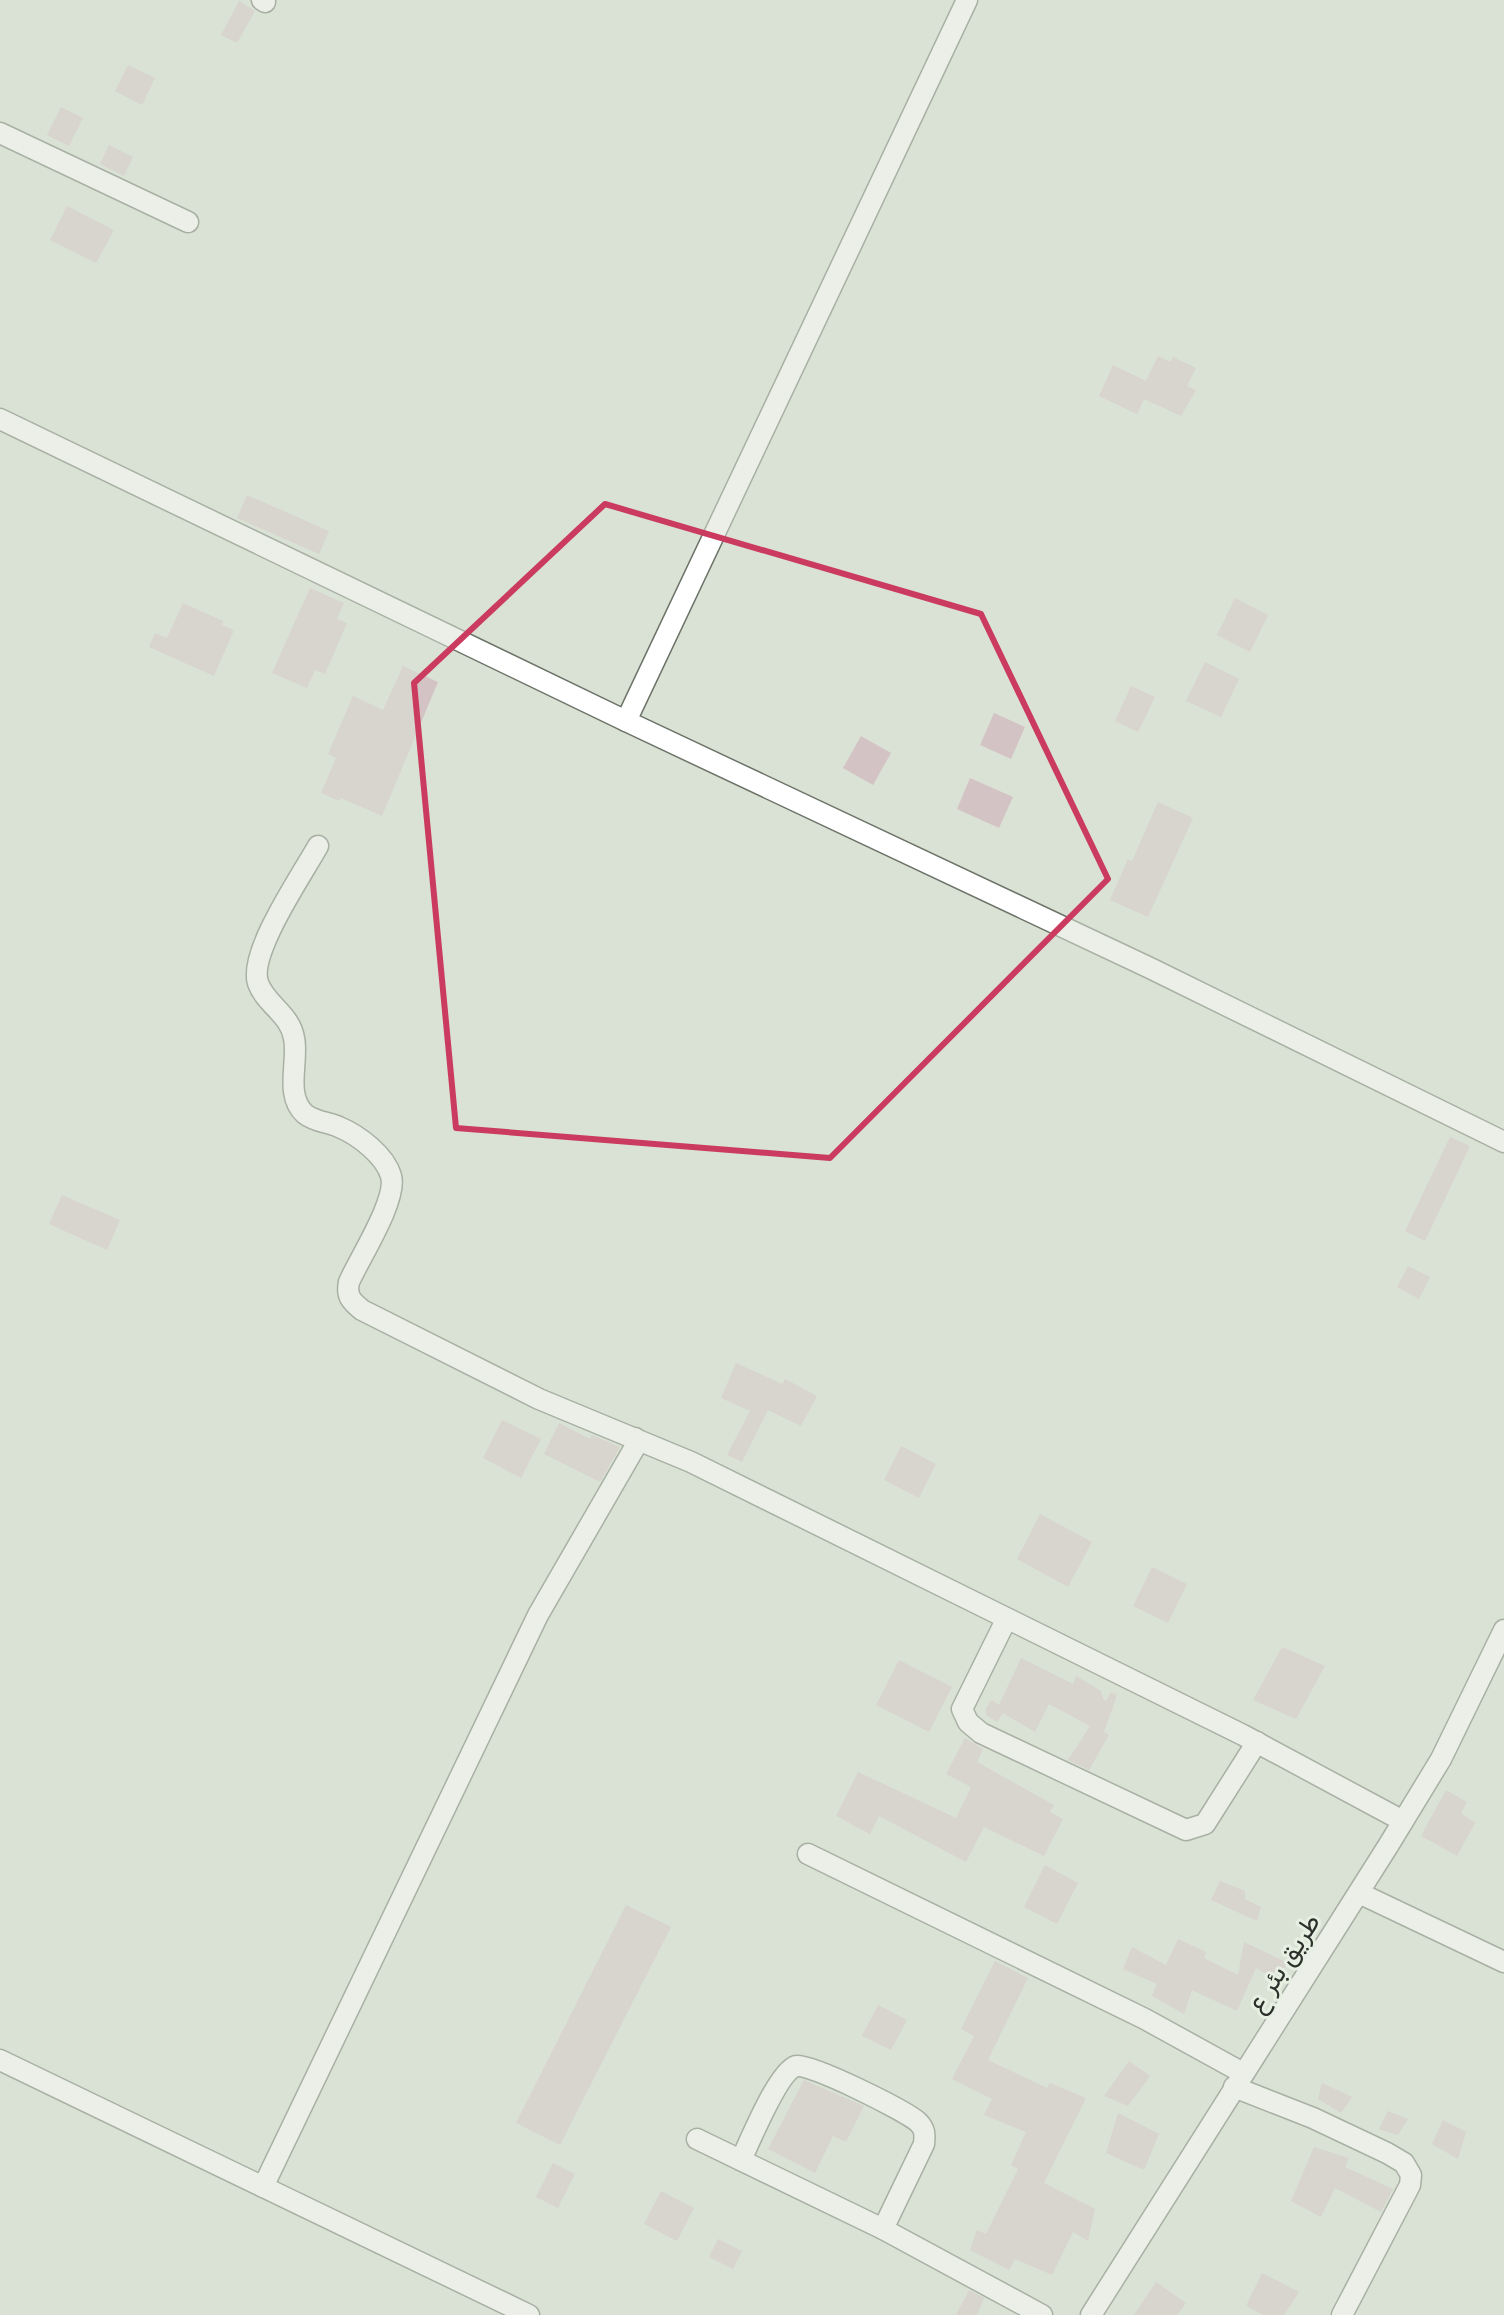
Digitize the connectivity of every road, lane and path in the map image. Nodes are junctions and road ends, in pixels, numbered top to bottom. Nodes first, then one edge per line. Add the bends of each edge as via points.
1 (967, 0) edge
2 (0, 133) edge
3 (188, 222) dead end
4 (0, 419) edge
5 (626, 721) junction
6 (318, 846) dead end
7 (1504, 1142) edge
8 (635, 1438) junction
9 (1006, 1620) junction
10 (1504, 1630) edge
11 (1257, 1742) junction
12 (1403, 1821) junction
13 (808, 1854) dead end
14 (1359, 1893) junction
15 (1504, 1962) edge
16 (0, 2060) edge
17 (1239, 2080) junction
18 (697, 2139) dead end
19 (741, 2160) junction
20 (263, 2187) junction
21 (883, 2229) junction
22 (529, 2315) edge
23 (1042, 2315) edge
24 (1091, 2315) edge
25 (1342, 2315) edge

1 - 5 street
2 - 3 street
4 - 5 street
5 - 7 street
6 - 8 street via 267,935 256,973 267,1000 291,1025 300,1108 366,1143 392,1176 390,1198 349,1282 351,1301 539,1399
8 - 9 street
8 - 20 street via 635,1447 531,1628
9 - 11 street
9 - 11 street via 962,1709 981,1733 1186,1830 1205,1824
10 - 12 street, طريق بئر ع via 1441,1759
11 - 12 street
12 - 14 street, طريق بئر ع
13 - 17 street via 1145,2019
14 - 15 street
14 - 17 street, طريق بئر ع
16 - 20 street
17 - 24 street, طريق بئر ع
17 - 25 street via 1387,2153 1404,2163 1411,2175
18 - 19 street
19 - 21 street
19 - 21 street via 778,2086 794,2066 808,2066 848,2085 906,2114 925,2132
20 - 22 street
21 - 23 street

